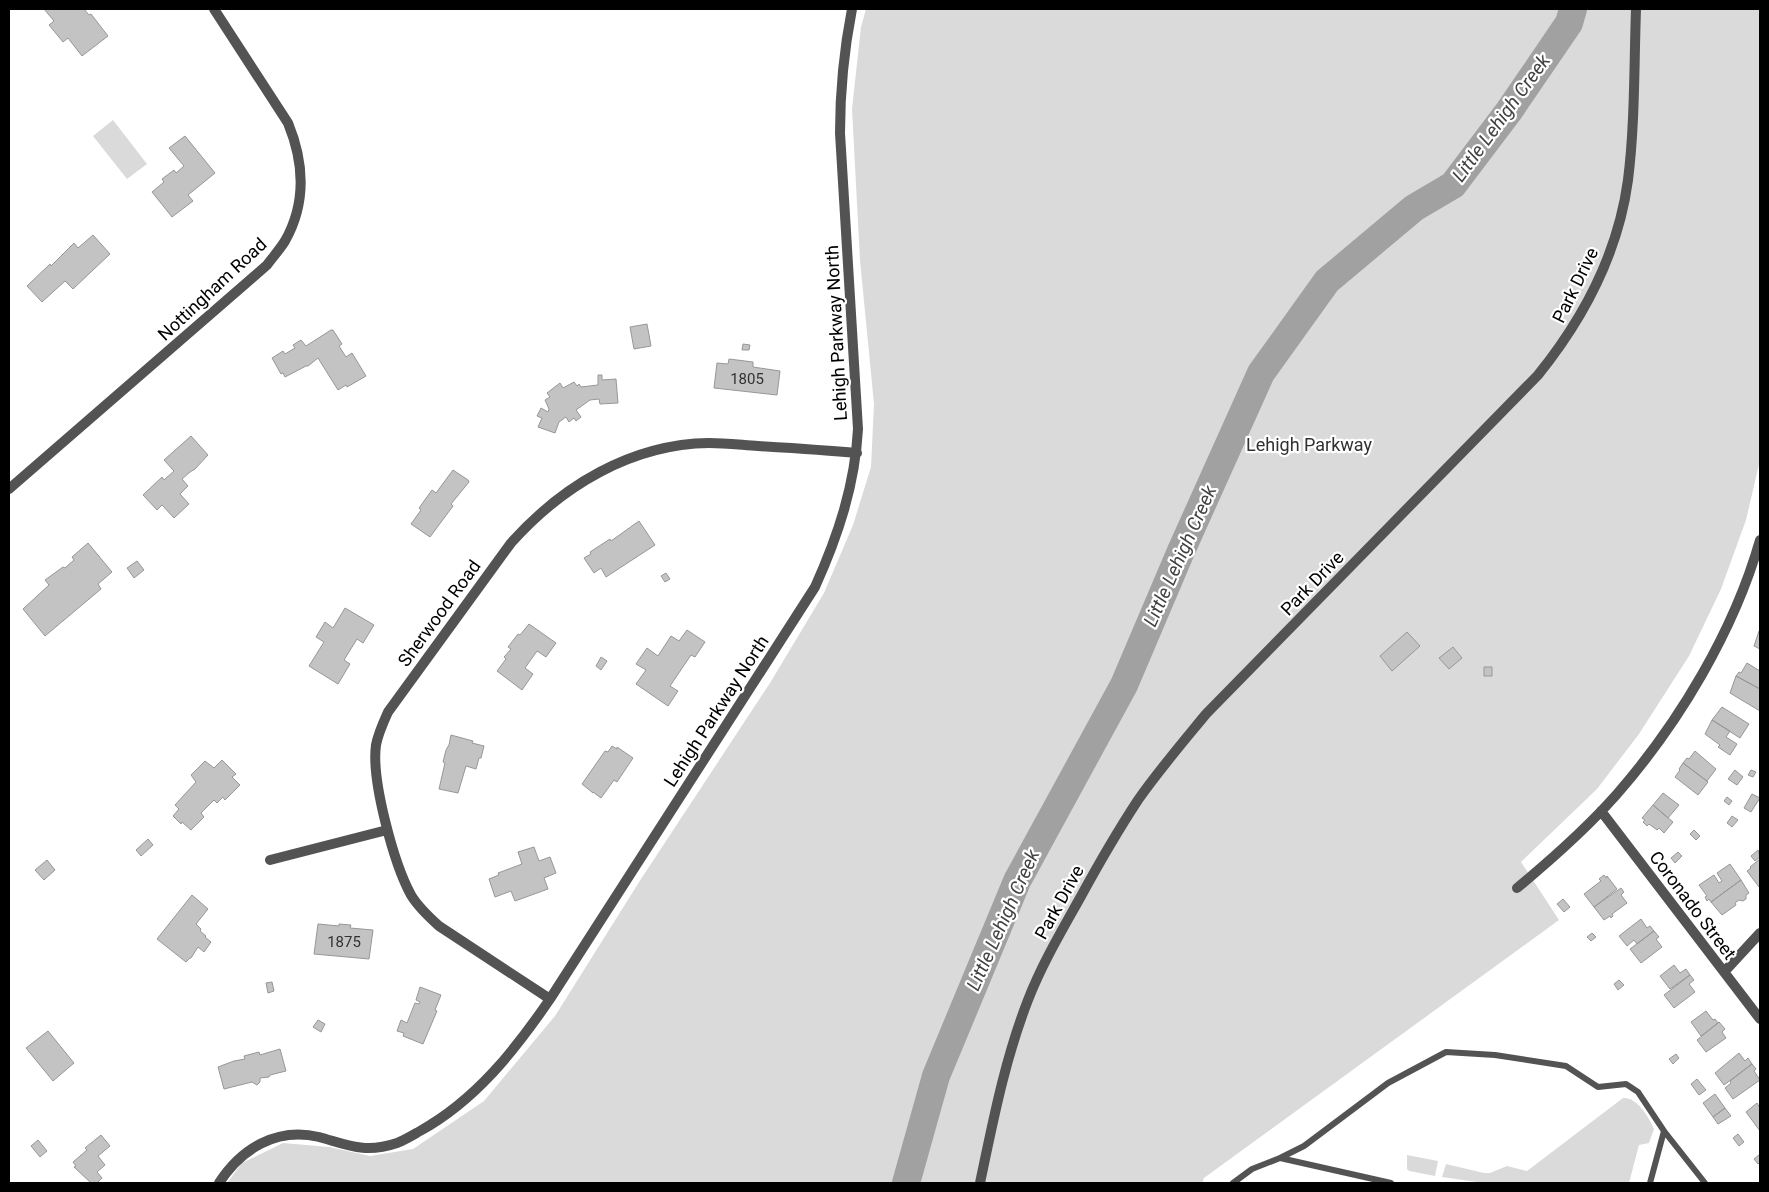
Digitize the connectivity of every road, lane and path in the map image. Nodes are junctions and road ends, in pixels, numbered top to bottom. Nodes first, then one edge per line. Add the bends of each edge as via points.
1 (214, 9) edge
2 (852, 9) edge
3 (1636, 9) edge
4 (857, 452) junction
5 (9, 489) edge
6 (1760, 540) edge
7 (1601, 811) junction
8 (387, 830) junction
9 (270, 860) dead end
10 (1517, 888) dead end
11 (1760, 932) edge
12 (1724, 972) junction
13 (550, 999) junction
14 (1760, 1019) edge
15 (1664, 1131) junction
16 (1280, 1158) junction
17 (219, 1183) edge
18 (980, 1183) edge
19 (1233, 1183) edge
20 (1391, 1183) edge
21 (1650, 1183) edge
22 (1705, 1183) edge

1 - 5 street, Nottingham Road via 288,123 296,143 301,185 294,222 285,242 267,265
2 - 4 street, Lehigh Parkway North via 845,42 840,133
3 - 18 street, Park Drive via 1627,182 1617,230 1592,294 1573,328 1538,375 1206,714 1138,801 1046,957 1028,1000 1000,1090
4 - 8 street, Sherwood Road via 709,443 680,446 653,451 617,464 551,503 511,543 388,712 380,729 375,762
4 - 13 street, Lehigh Parkway North via 841,522 815,587
6 - 7 street via 1737,603 1703,672 1648,755
7 - 10 street
7 - 12 street, Coronado Street
8 - 9 street
8 - 13 street, Sherwood Road via 411,895 424,912 439,926
11 - 12 street
12 - 14 street, Coronado Street
13 - 17 street, Lehigh Parkway North via 503,1062 451,1112 429,1126 398,1143 380,1147 353,1147 309,1136 281,1136 248,1151
15 - 16 lane via 1638,1092 1626,1084 1598,1087 1566,1066 1496,1055 1446,1052 1388,1084 1304,1146
15 - 21 lane
15 - 22 lane
16 - 19 lane via 1252,1169
16 - 20 lane

